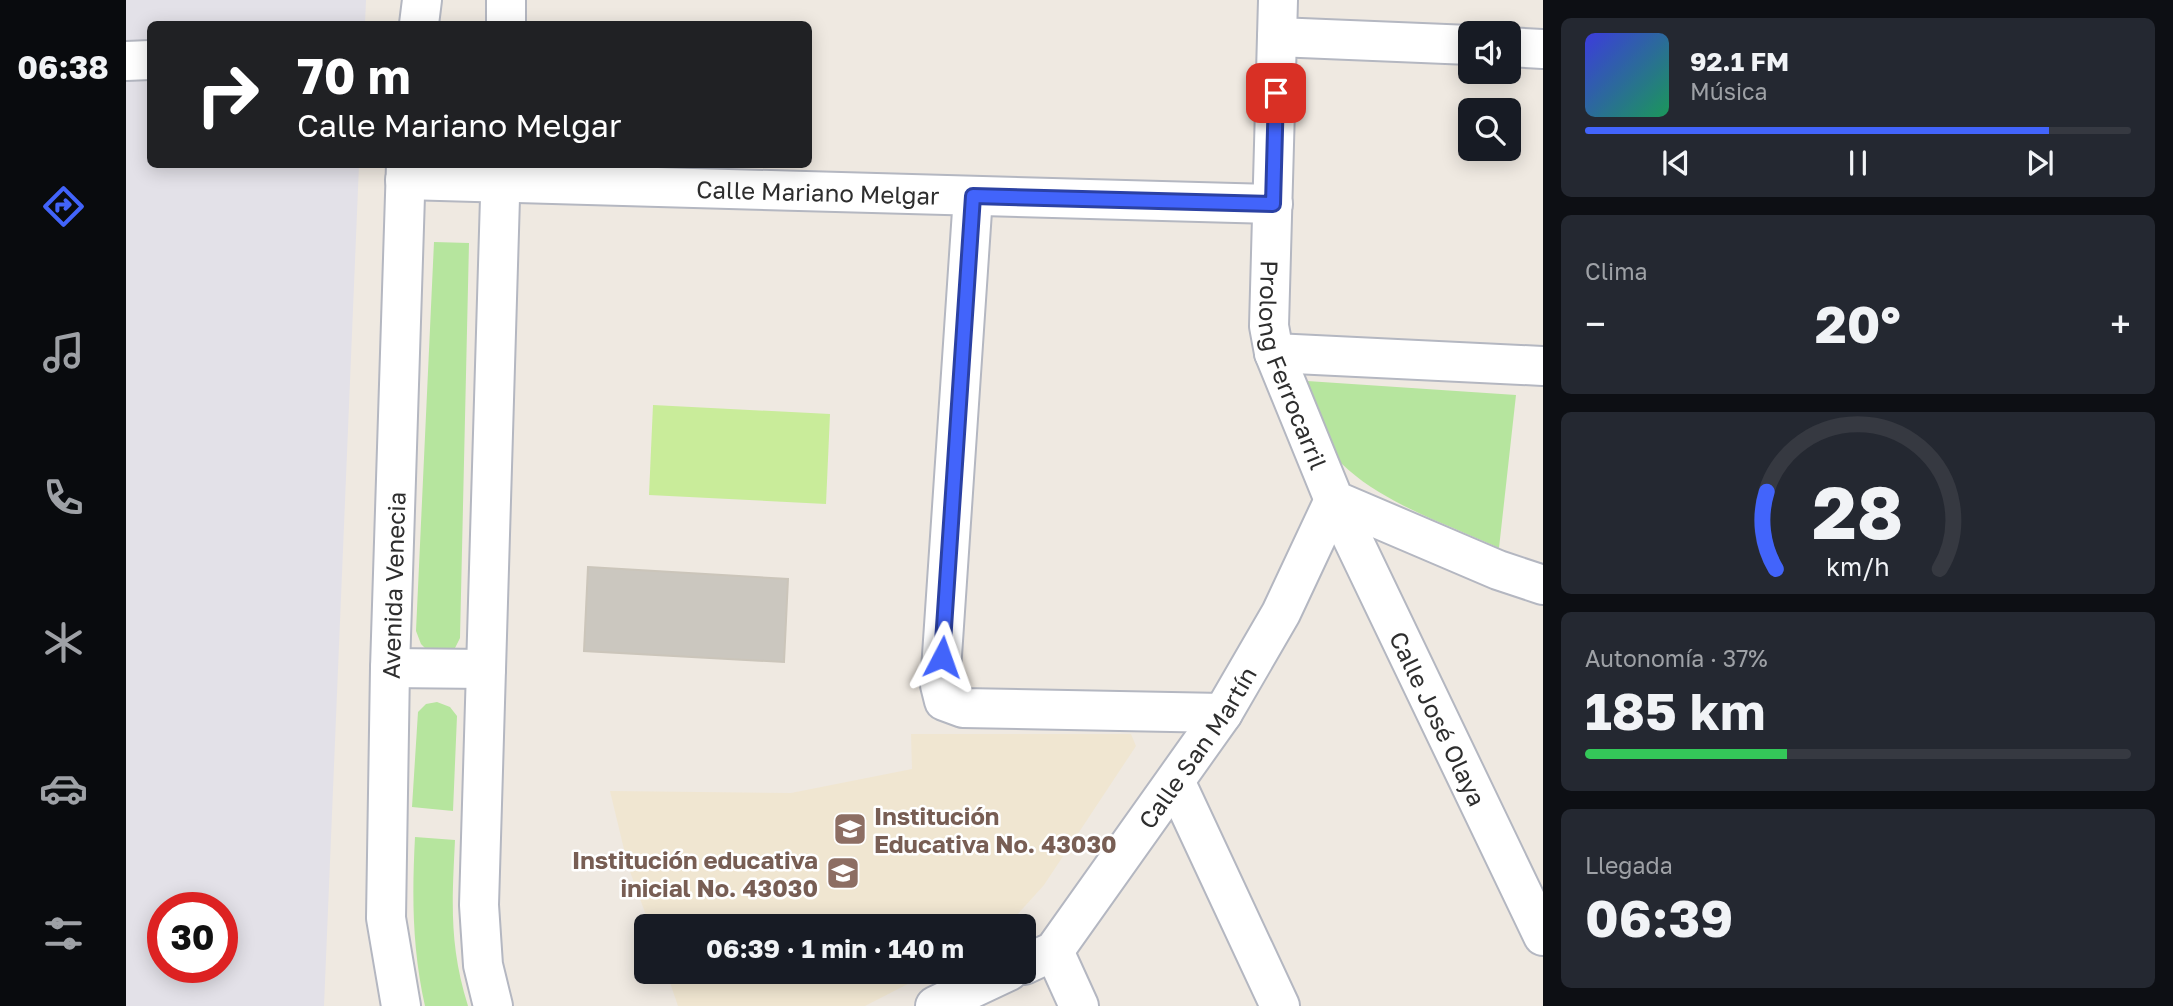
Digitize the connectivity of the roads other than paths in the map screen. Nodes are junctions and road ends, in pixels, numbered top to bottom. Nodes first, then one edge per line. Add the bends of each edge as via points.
1 (422, 0) edge
2 (506, 0) edge
3 (1278, 0) edge
4 (419, 21) edge
5 (506, 21) edge
6 (1277, 37) junction
7 (1458, 45) edge
8 (1521, 47) edge
9 (1543, 48) edge
10 (147, 60) edge
11 (126, 61) edge
12 (405, 172) edge
13 (501, 173) edge
14 (973, 196) junction
15 (1273, 204) junction
16 (1274, 353) junction
17 (1543, 366) edge
18 (1334, 500) junction
19 (1543, 585) edge
20 (390, 668) junction
21 (486, 669) junction
22 (1223, 713) junction
23 (1176, 783) junction
24 (1543, 936) edge
25 (1039, 958) edge
26 (982, 984) edge
27 (401, 1006) edge
28 (493, 1006) edge
29 (935, 1006) edge
30 (1079, 1006) edge
31 (1280, 1006) edge

1 - 4 street
2 - 5 street
3 - 6 street, Prolong Ferrocarril
6 - 7 street
6 - 15 street, Prolong Ferrocarril
8 - 9 street
10 - 11 street
12 - 13 street, Calle Mariano Melgar
12 - 20 street, Avenida Venecia
13 - 14 street, Calle Mariano Melgar
13 - 21 street
14 - 15 street, Calle Mariano Melgar
14 - 22 street via 940,685 944,701 963,708
15 - 16 street, Prolong Ferrocarril via 1269,326
16 - 17 street
16 - 18 street, Prolong Ferrocarril
18 - 19 street, Prolong Ferrocarril
18 - 22 street, Calle San Martín via 1280,613
18 - 24 street, Calle José Olaya
20 - 21 street
20 - 27 street, Avenida Venecia via 386,918
21 - 28 street via 479,905 483,965
22 - 23 street, Calle San Martín
23 - 25 street, Calle San Martín
23 - 31 street
25 - 30 street
26 - 29 street

